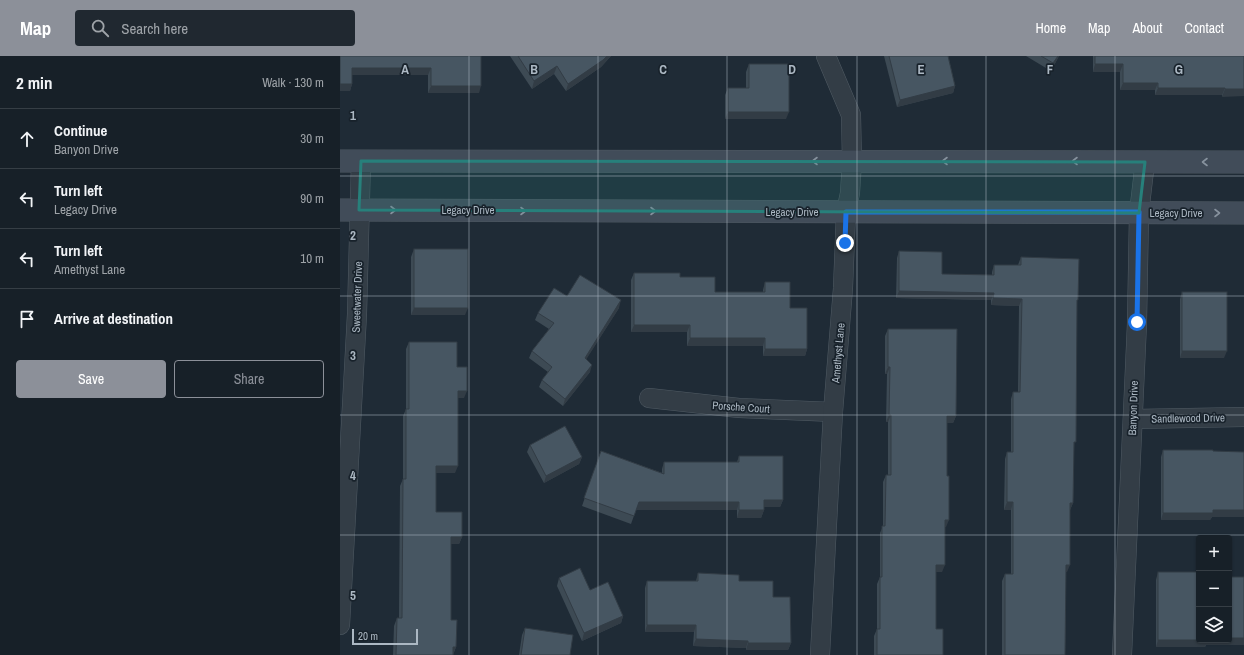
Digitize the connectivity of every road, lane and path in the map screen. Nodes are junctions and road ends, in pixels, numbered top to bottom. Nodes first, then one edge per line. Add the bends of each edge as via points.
1 (826, 56) edge
2 (351, 161) edge
3 (852, 161) junction
4 (1146, 162) junction
5 (1244, 162) edge
6 (349, 210) edge
7 (846, 212) junction
8 (1139, 212) junction
9 (1244, 213) edge
10 (650, 398) dead end
11 (833, 412) junction
12 (346, 415) edge
13 (1244, 417) edge
14 (1133, 419) junction
15 (340, 625) edge
16 (820, 655) edge
17 (1122, 655) edge

1 - 3 street, Amethyst Lane via 852,115
3 -> 2 main road
2 - 6 street, Sweetwater Drive
4 -> 3 main road
3 - 7 street, Amethyst Lane
5 -> 4 main road
4 - 8 street, Banyon Drive
6 -> 7 main road, Legacy Drive
6 - 12 street, Sweetwater Drive via 357,314
7 - 8 main road, Legacy Drive
7 - 11 street, Amethyst Lane
8 -> 9 main road, Legacy Drive
8 - 14 street, Banyon Drive
10 - 11 street, Porsche Court via 739,408
11 - 16 street, Amethyst Lane
12 - 15 street, Sweetwater Drive
13 - 14 street, Sandlewood Drive
14 - 17 street, Banyon Drive

